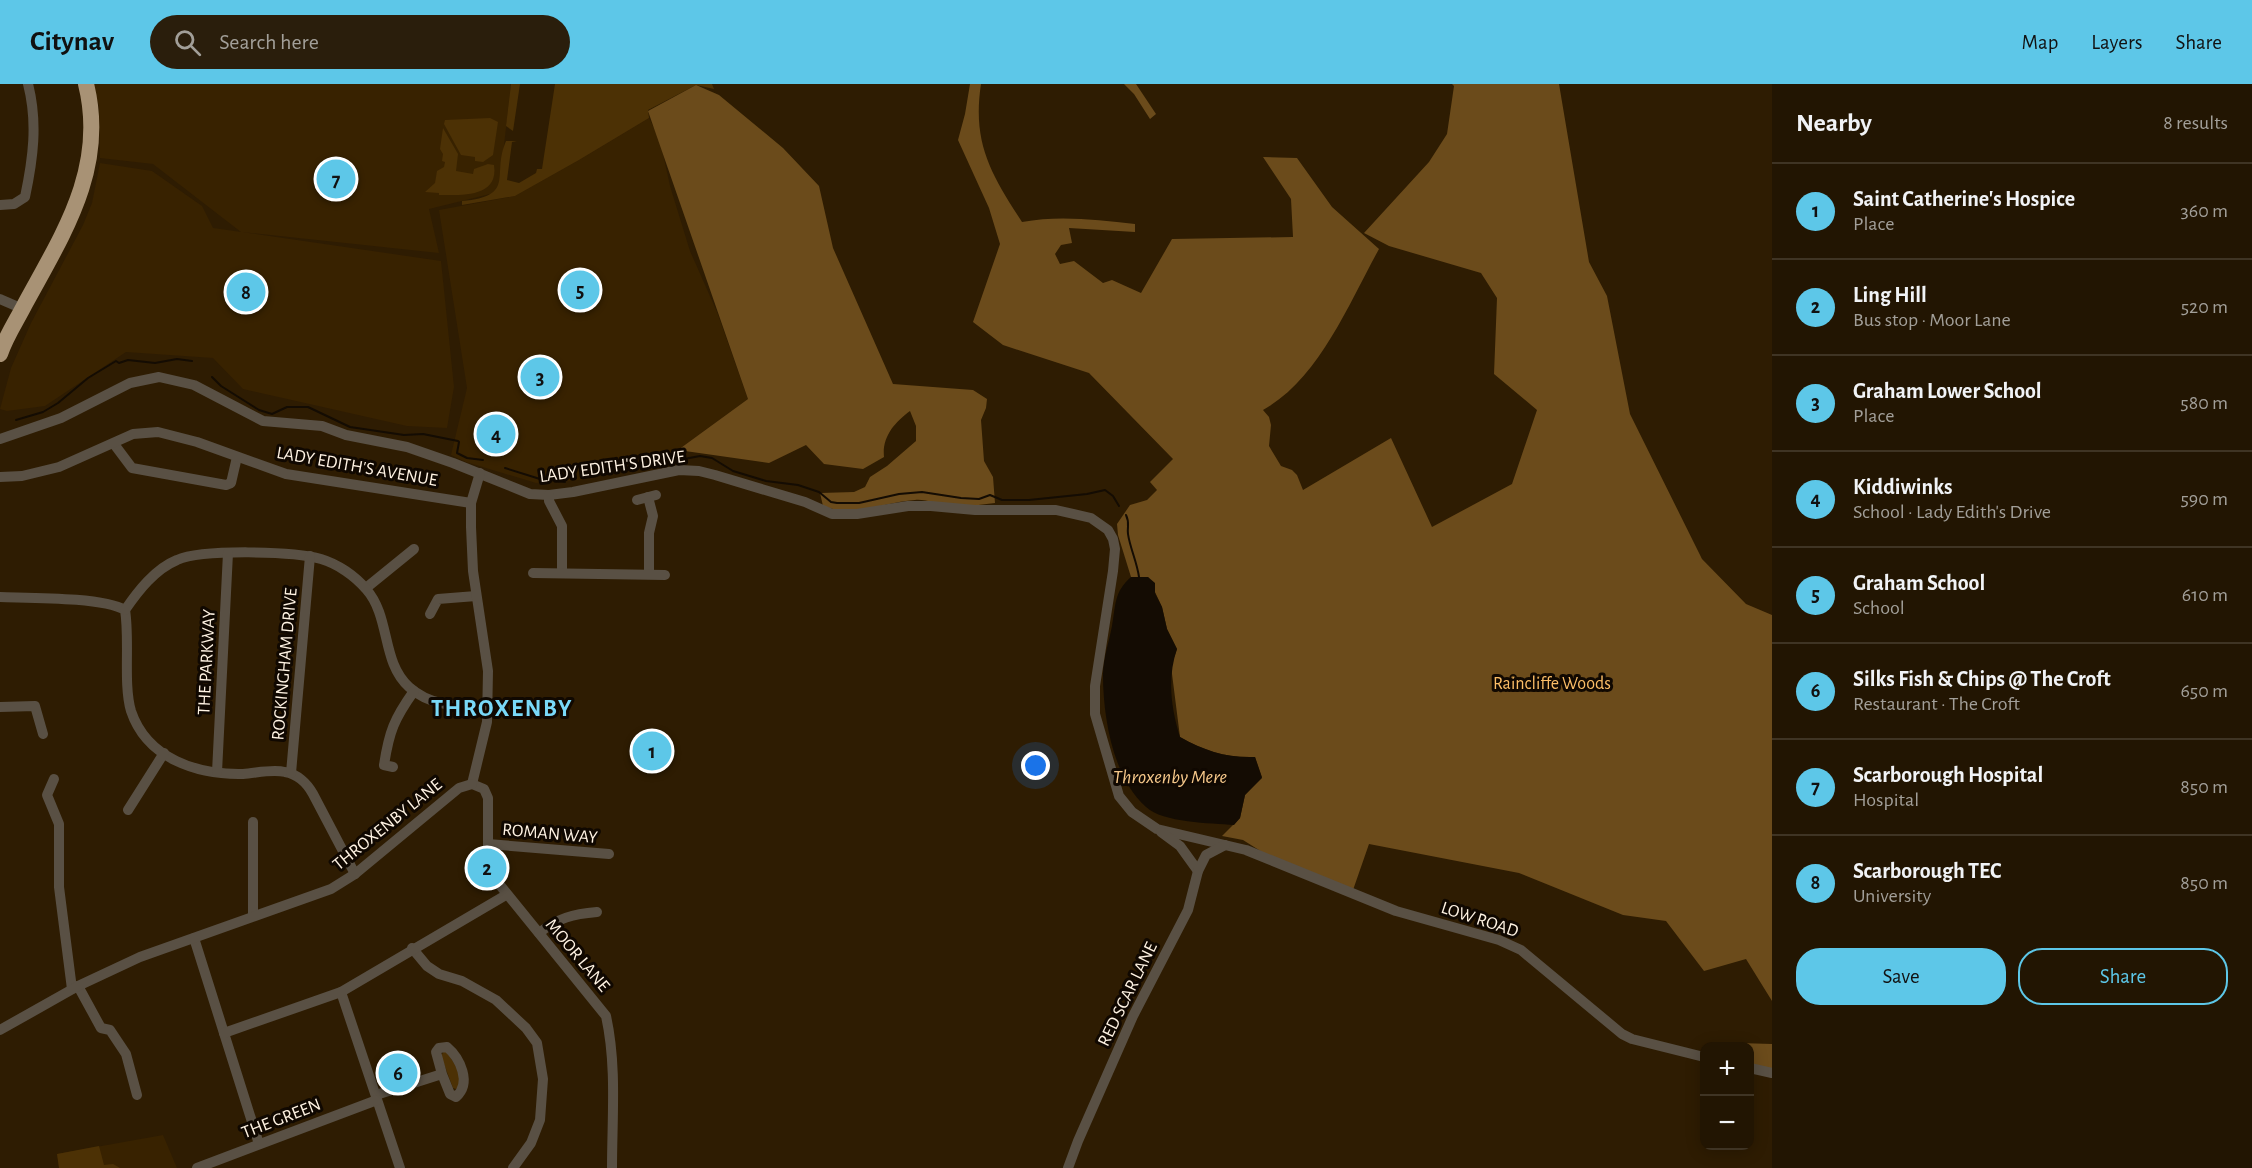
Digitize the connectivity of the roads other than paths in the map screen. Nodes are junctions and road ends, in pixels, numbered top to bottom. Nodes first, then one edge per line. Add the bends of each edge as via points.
1 (28, 84) edge
2 (76, 84) edge
3 (86, 84) edge
4 (0, 204) edge
5 (12, 304) edge
6 (0, 336) edge
7 (0, 354) edge
8 (0, 440) edge
9 (114, 444) junction
10 (237, 456) junction
11 (480, 473) junction
12 (0, 477) edge
13 (549, 495) junction
14 (647, 497) dead end
15 (471, 502) junction
16 (414, 549) dead end
17 (228, 553) junction
18 (310, 556) junction
19 (533, 573) dead end
20 (562, 573) junction
21 (649, 574) junction
22 (665, 575) dead end
23 (366, 588) junction
24 (476, 596) junction
25 (0, 597) edge
26 (125, 610) junction
27 (430, 614) dead end
28 (414, 691) junction
29 (0, 707) edge
30 (486, 707) junction
31 (43, 734) dead end
32 (164, 753) junction
33 (389, 766) dead end
34 (217, 772) junction
35 (291, 773) junction
36 (54, 779) dead end
37 (472, 784) junction
38 (128, 810) dead end
39 (253, 822) dead end
40 (1157, 829) junction
41 (488, 844) junction
42 (1225, 845) junction
43 (610, 854) dead end
44 (1198, 871) junction
45 (355, 874) junction
46 (506, 895) junction
47 (599, 912) dead end
48 (253, 916) junction
49 (539, 933) junction
50 (194, 938) junction
51 (412, 948) junction
52 (75, 987) junction
53 (341, 992) junction
54 (0, 1030) edge
55 (224, 1033) junction
56 (1700, 1056) edge
57 (1754, 1069) edge
58 (1772, 1073) edge
59 (442, 1074) dead end
60 (137, 1095) dead end
61 (377, 1098) junction
62 (259, 1144) junction
63 (197, 1168) edge
64 (400, 1168) edge
65 (513, 1168) edge
66 (612, 1168) edge
67 (1068, 1168) edge

1 - 4 street via 34,153 25,197 14,204
2 - 5 highway via 80,129 72,192 49,245
3 - 5 highway via 91,120 83,187 73,216
5 - 6 highway
5 - 7 highway
8 - 11 street, LADY EDITH'S DRIVE via 61,418 130,383 159,377 194,386 263,421 322,426 346,435 408,447
9 - 10 street, LADY EDITH'S AVENUE via 133,434 158,432
9 - 10 street via 132,468 226,485 231,483
9 - 12 street, LADY EDITH'S AVENUE via 58,467
10 - 15 street, LADY EDITH'S AVENUE via 286,474
11 - 13 street, LADY EDITH'S DRIVE via 530,494
11 - 15 street, THROXENBY LANE
13 - 20 street via 562,526
13 - 40 street, LADY EDITH'S DRIVE via 679,470 716,475 832,514 931,506 1056,510 1090,518 1108,530 1115,549 1095,686 1098,730 1119,796 1139,818
14 - 21 street via 653,516
15 - 24 street, THROXENBY LANE
16 - 23 street
17 - 18 street
17 - 26 street via 201,553 175,560 157,572
17 - 34 street, THE PARKWAY
18 - 23 street via 335,565
18 - 35 street, ROCKINGHAM DRIVE
19 - 20 street
20 - 21 street
21 - 22 street
23 - 28 street via 376,604 399,677
24 - 27 street via 438,599
24 - 30 street, THROXENBY LANE via 488,671
25 - 26 street via 85,601
26 - 32 street via 130,708 142,731
28 - 30 street via 440,703
28 - 33 street via 392,724
29 - 31 street via 35,706
30 - 37 street, THROXENBY LANE via 487,722
32 - 34 street via 183,765
32 - 38 street
34 - 35 street
35 - 45 street via 309,787
36 - 52 street via 47,795 59,824 59,887
37 - 41 street, MOOR LANE via 484,789 488,798
37 - 45 street, THROXENBY LANE via 459,788
39 - 48 street
40 - 42 street, LADY EDITH'S DRIVE
40 - 44 street via 1180,846
41 - 43 street, ROMAN WAY
41 - 46 street, MOOR LANE via 490,867
42 - 44 street, RED SCAR LANE via 1206,855
42 - 56 street, LOW ROAD via 1396,911 1499,940 1521,950 1622,1034
44 - 67 street, RED SCAR LANE via 1188,910 1133,1016
45 - 48 street, THROXENBY LANE via 331,889
46 - 49 street, MOOR LANE
46 - 51 street
47 - 49 street via 578,913 554,921
48 - 50 street, THROXENBY LANE
49 - 66 street, MOOR LANE via 606,1016 613,1094
50 - 52 street, THROXENBY LANE
50 - 55 street
51 - 53 street
51 - 65 street via 439,974 462,981 496,1000 537,1043 543,1078 540,1120 531,1143
52 - 54 street, THROXENBY LANE
52 - 60 street via 101,1028 110,1030 126,1054
53 - 55 street
53 - 61 street
55 - 62 street
57 - 58 street
59 - 61 street, THE GREEN
61 - 62 street, THE GREEN
61 - 64 street
62 - 63 street, THE GREEN

